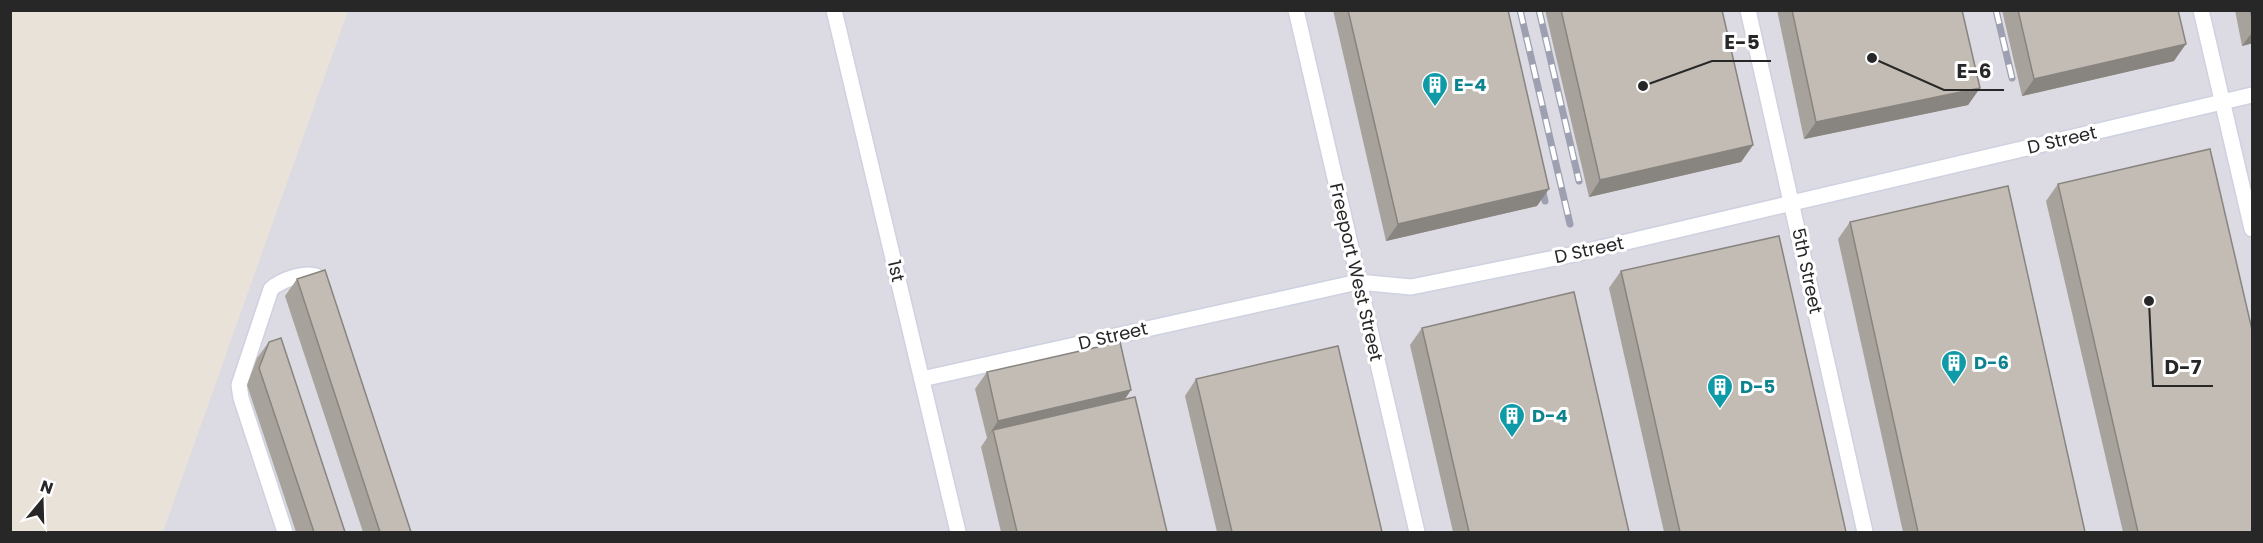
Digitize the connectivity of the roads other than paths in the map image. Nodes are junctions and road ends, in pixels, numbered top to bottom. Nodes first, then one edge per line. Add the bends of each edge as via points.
1 (834, 10) edge
2 (1296, 10) edge
3 (1748, 10) edge
4 (2201, 10) edge
5 (2253, 95) edge
6 (2222, 102) junction
7 (1793, 204) junction
8 (2253, 229) edge
9 (1358, 282) junction
10 (327, 303) edge
11 (922, 379) junction
12 (285, 532) edge
13 (958, 532) edge
14 (1417, 532) edge
15 (1865, 532) edge

1 - 11 lane, 1st
2 - 9 lane, Freeport West Street
3 - 7 lane, 5th Street
4 - 6 lane
5 - 6 lane, D Street
6 - 7 lane, D Street
6 - 8 lane
7 - 9 lane, D Street via 1411,287
7 - 15 lane, 5th Street
9 - 11 lane, D Street
9 - 14 lane, Freeport West Street
10 - 12 lane via 320,281 310,274 277,283 239,385
11 - 13 lane, 1st

